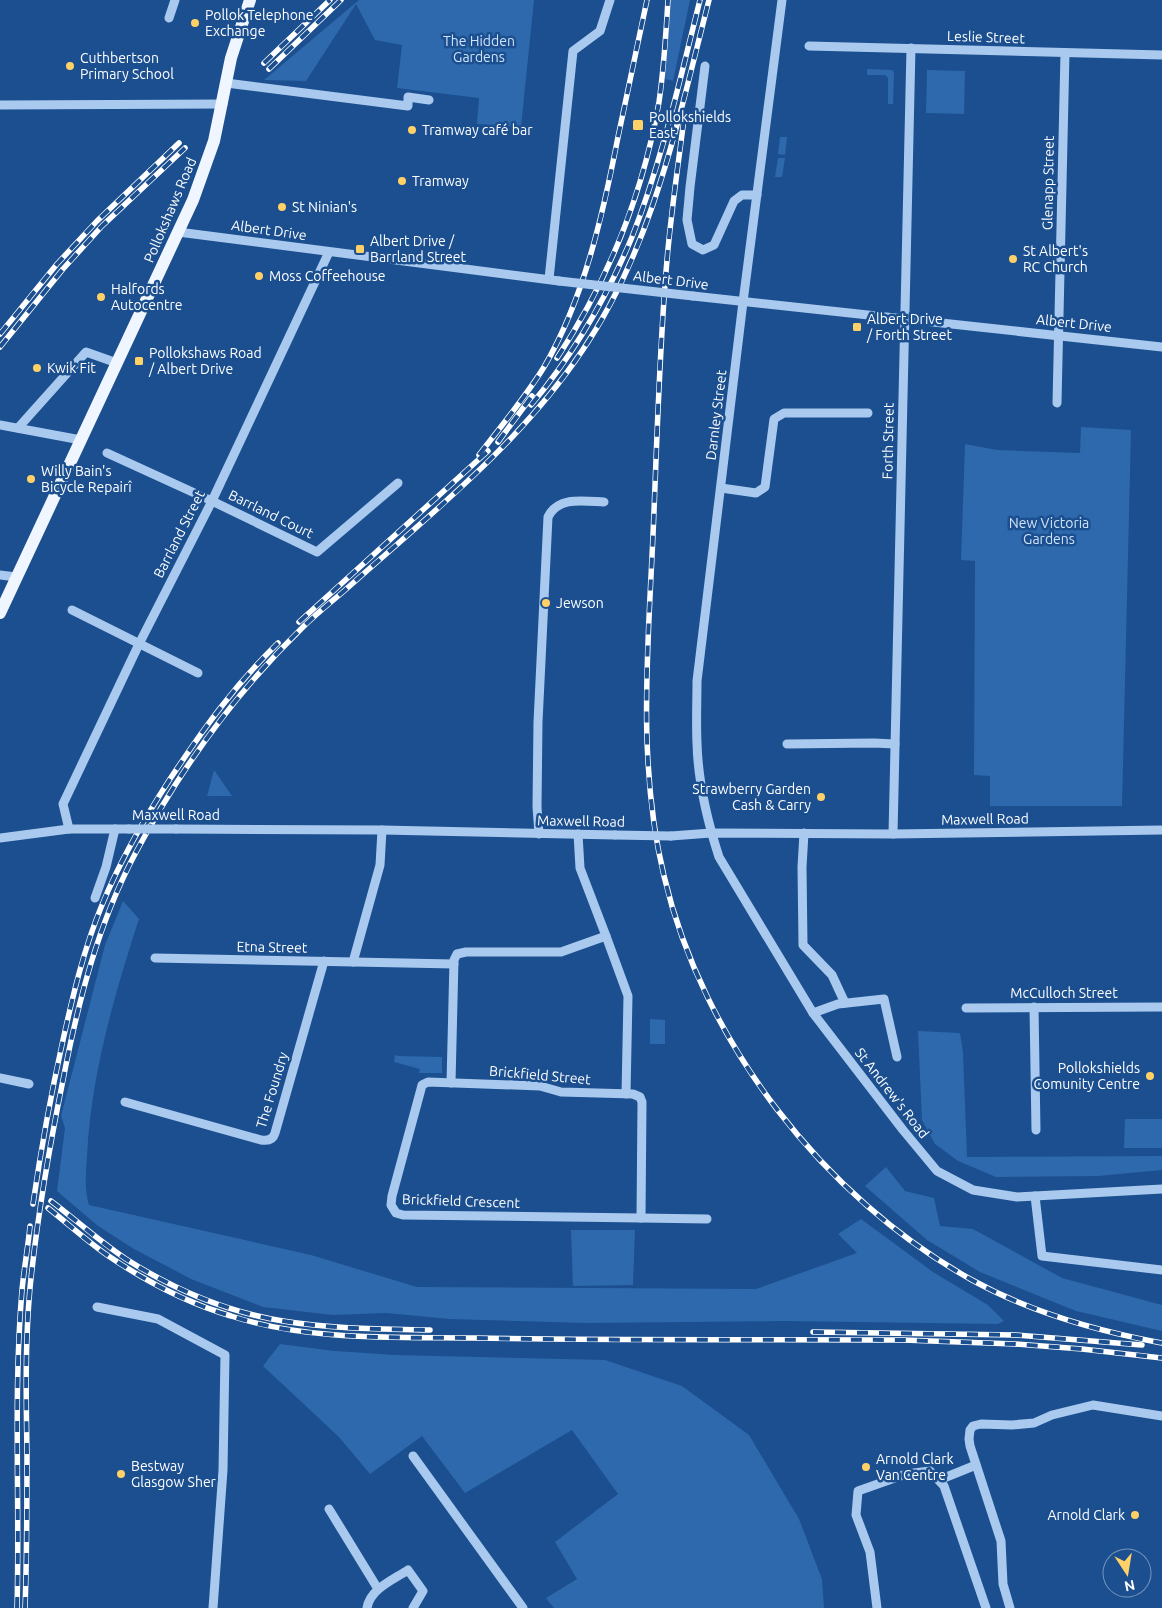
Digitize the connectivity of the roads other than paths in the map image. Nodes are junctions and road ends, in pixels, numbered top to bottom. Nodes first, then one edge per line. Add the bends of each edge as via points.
1 (175, 0) edge
2 (250, 0) edge
3 (610, 0) edge
4 (782, 0) edge
5 (169, 18) dead end
6 (809, 46) dead end
7 (911, 48) junction
8 (1065, 53) junction
9 (1162, 55) edge
10 (705, 66) dead end
11 (226, 83) junction
12 (429, 100) dead end
13 (223, 104) junction
14 (0, 105) edge
15 (757, 195) junction
16 (178, 232) junction
17 (329, 252) junction
18 (549, 279) junction
19 (743, 302) junction
20 (906, 319) junction
21 (1058, 335) junction
22 (1162, 347) edge
23 (117, 363) junction
24 (1057, 403) dead end
25 (868, 413) dead end
26 (0, 424) edge
27 (18, 428) junction
28 (81, 440) junction
29 (107, 453) dead end
30 (398, 483) dead end
31 (721, 488) junction
32 (212, 501) junction
33 (604, 502) dead end
34 (0, 575) edge
35 (16, 577) junction
36 (72, 610) dead end
37 (0, 613) edge
38 (139, 644) junction
39 (198, 673) dead end
40 (787, 744) dead end
41 (895, 744) junction
42 (69, 829) junction
43 (114, 829) junction
44 (382, 830) junction
45 (1162, 830) edge
46 (711, 833) junction
47 (804, 833) junction
48 (539, 834) junction
49 (578, 834) junction
50 (893, 834) junction
51 (0, 838) edge
52 (95, 898) dead end
53 (606, 936) junction
54 (154, 958) dead end
55 (324, 961) junction
56 (353, 962) junction
57 (454, 964) junction
58 (845, 1003) junction
59 (1034, 1007) junction
60 (1162, 1007) edge
61 (966, 1008) dead end
62 (813, 1013) junction
63 (897, 1057) dead end
64 (0, 1078) edge
65 (452, 1083) junction
66 (28, 1084) dead end
67 (626, 1094) junction
68 (125, 1102) dead end
69 (1036, 1130) dead end
70 (1162, 1189) edge
71 (1035, 1196) junction
72 (640, 1218) junction
73 (707, 1219) dead end
74 (1162, 1270) edge
75 (98, 1307) dead end
76 (1162, 1416) edge
77 (413, 1456) dead end
78 (976, 1466) junction
79 (939, 1480) junction
80 (329, 1509) dead end
81 (378, 1589) junction
82 (214, 1608) edge
83 (368, 1608) edge
84 (413, 1608) edge
85 (523, 1608) edge
86 (877, 1608) edge
87 (986, 1608) edge
88 (1010, 1608) edge

1 - 5 street
2 - 11 main road, Pollokshaws Road
3 - 18 street via 600,31 573,51
4 - 15 street, Darnley Street
6 - 7 street, Leslie Street
7 - 8 street, Leslie Street
7 - 20 street, Forth Street
8 - 9 street, Leslie Street
8 - 21 street, Glenapp Street
10 - 15 street via 687,220 692,244 702,250 714,245 734,201 742,195
11 - 12 street via 408,106 408,97
11 - 13 main road, Pollokshaws Road
13 - 14 street
13 - 16 main road, Pollokshaws Road via 205,170
15 - 19 street, Darnley Street
16 - 17 street, Albert Drive
16 - 23 main road, Pollokshaws Road
17 - 18 street, Albert Drive
17 - 32 street, Barrland Street
18 - 19 street, Albert Drive, bridge
19 - 20 street, Albert Drive
19 - 31 street, Darnley Street
20 - 21 street, Albert Drive
20 - 41 street, Forth Street
21 - 22 street, Albert Drive
21 - 24 street, Glenapp Street
23 - 27 street via 86,352
23 - 28 main road, Pollokshaws Road
25 - 31 street via 784,412 774,419 765,487 756,493
26 - 27 street
27 - 28 street
28 - 35 main road, Pollokshaws Road
29 - 32 street, Barrland Court
30 - 32 street, Barrland Court via 317,552
31 - 46 street, Darnley Street via 697,681 696,743 701,790
32 - 38 street, Barrland Street
33 - 48 street via 564,502 551,511 548,518 538,722
34 - 35 street
35 - 37 main road, Pollokshaws Road
36 - 38 street
38 - 39 street
38 - 42 street, Barrland Street via 63,804
40 - 41 street
41 - 50 street, Forth Street
42 - 43 street, Maxwell Road
42 - 51 street, Maxwell Road
43 - 44 street, Maxwell Road, bridge
43 - 52 street
44 - 48 street, Maxwell Road
44 - 56 street via 380,865
45 - 50 street, Maxwell Road
46 - 47 street, Maxwell Road
46 - 49 street, Maxwell Road, bridge via 671,836
46 - 62 street, St Andrew's Road via 719,857
47 - 50 street, Maxwell Road
47 - 58 street via 803,945 832,975
48 - 49 street, Maxwell Road
49 - 53 street via 580,868
53 - 57 street via 561,952 462,952 456,956
53 - 67 street via 628,996
54 - 55 street, Etna Street
55 - 56 street, Etna Street
55 - 68 street, The Foundry via 271,1139 261,1140
56 - 57 street, Etna Street
57 - 65 street
58 - 62 street
58 - 63 street via 884,999
59 - 60 street, McCulloch Street
59 - 61 street, McCulloch Street
59 - 69 street
62 - 71 street, St Andrew's Road via 937,1171 973,1190 1017,1197
64 - 66 street
65 - 67 street, Brickfield Street via 540,1086 561,1092
65 - 72 street, Brickfield Crescent via 428,1082 422,1085 392,1196 391,1205 396,1213
67 - 72 street via 637,1095 642,1102
70 - 71 street, St Andrew's Road
71 - 74 street via 1042,1256
72 - 73 street, Brickfield Crescent
75 - 82 street via 158,1319 226,1355
76 - 78 street via 1093,1405 1034,1423 973,1426 969,1439
77 - 85 street
78 - 79 street
78 - 88 street via 1001,1541 1003,1584
79 - 86 street via 930,1471 906,1474 858,1491 856,1515 870,1552
79 - 87 street via 944,1486
80 - 81 street
81 - 83 street via 368,1602
81 - 84 street via 408,1570 422,1590

